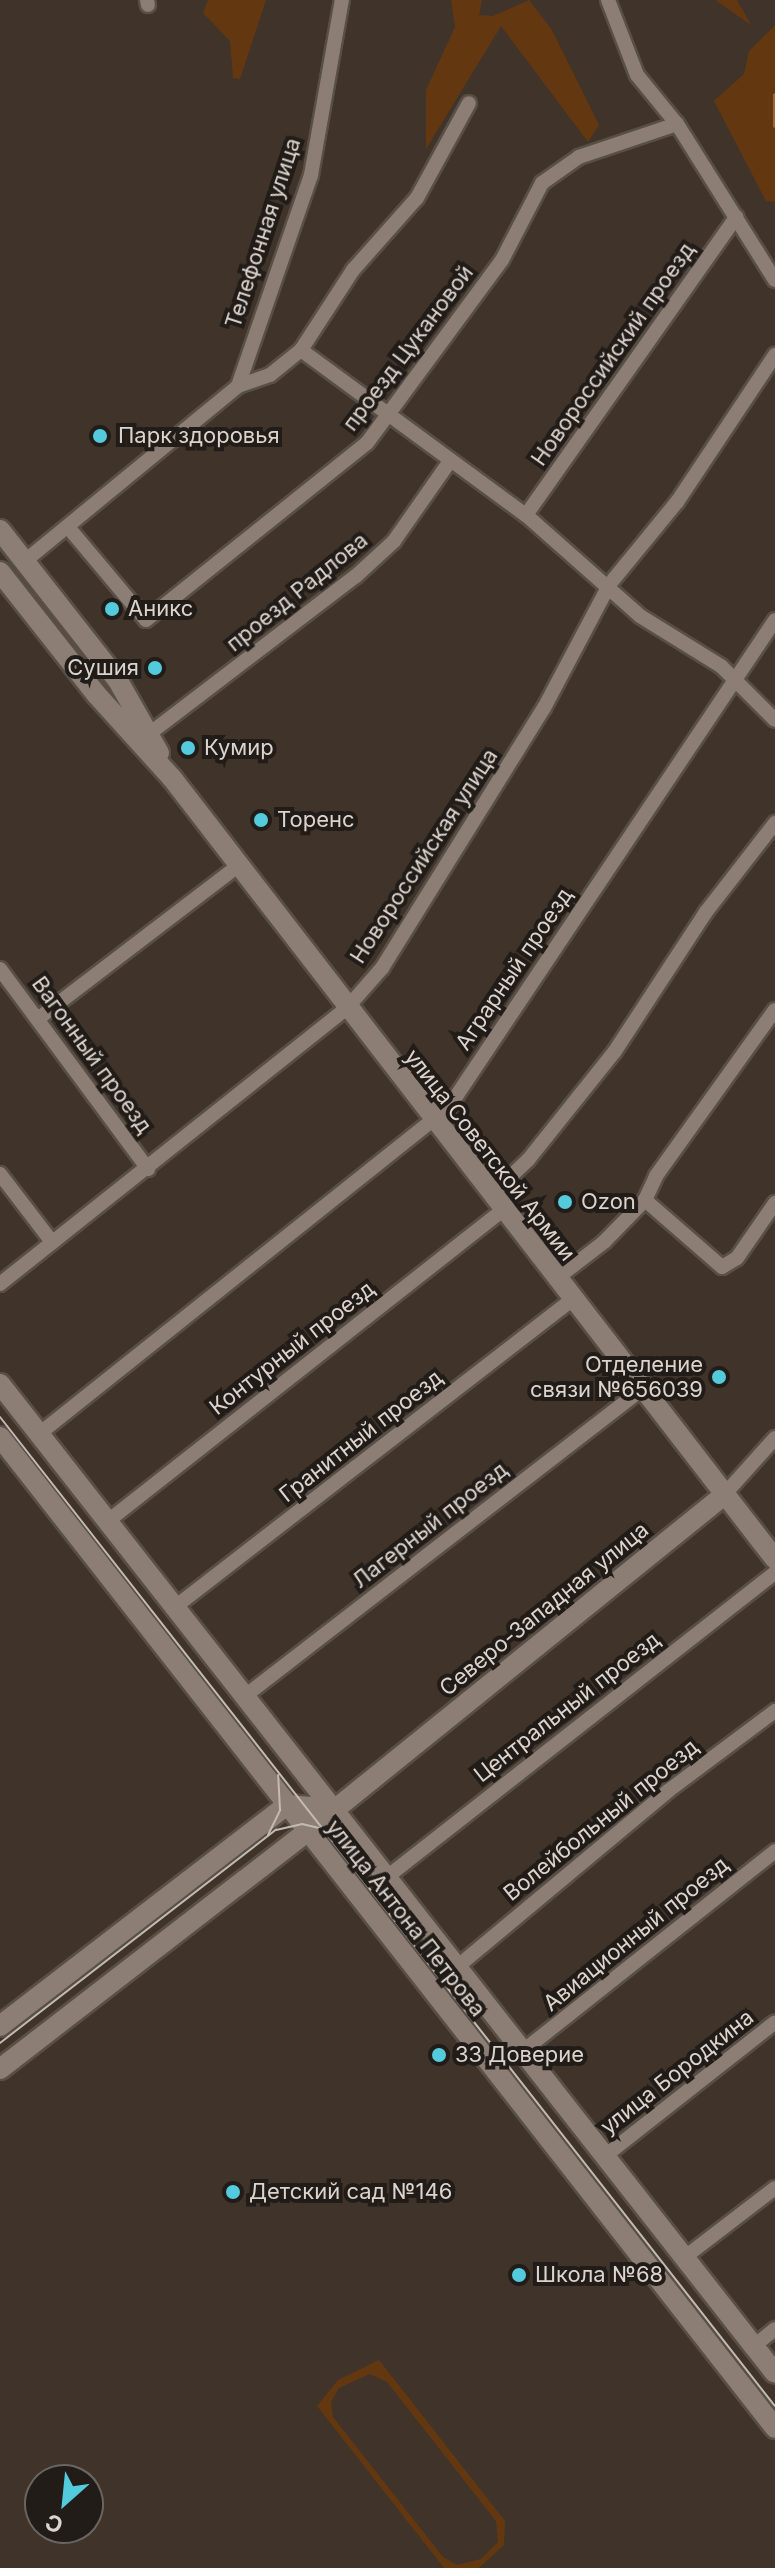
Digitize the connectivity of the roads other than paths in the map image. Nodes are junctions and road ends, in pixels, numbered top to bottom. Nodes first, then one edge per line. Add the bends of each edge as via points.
1 (342, 0) edge
2 (608, 0) edge
3 (469, 103) dead end
4 (677, 124) junction
5 (736, 217) junction
6 (775, 280) edge
7 (301, 350) junction
8 (775, 355) edge
9 (238, 386) junction
10 (389, 413) junction
11 (450, 461) junction
12 (526, 515) junction
13 (68, 527) junction
14 (2, 532) edge
15 (7, 571) edge
16 (609, 585) junction
17 (775, 620) edge
18 (733, 681) junction
19 (775, 720) edge
20 (149, 734) junction
21 (172, 778) junction
22 (775, 823) edge
23 (239, 865) junction
24 (0, 969) edge
25 (346, 1009) junction
26 (775, 1010) edge
27 (39, 1018) junction
28 (434, 1122) junction
29 (148, 1169) junction
30 (0, 1174) edge
31 (645, 1200) junction
32 (497, 1202) junction
33 (775, 1203) edge
34 (52, 1242) junction
35 (556, 1279) junction
36 (0, 1284) edge
37 (573, 1299) junction
38 (0, 1384) edge
39 (642, 1389) junction
40 (39, 1434) junction
41 (0, 1437) edge
42 (775, 1438) edge
43 (723, 1496) junction
44 (108, 1521) junction
45 (775, 1559) edge
46 (775, 1573) edge
47 (175, 1607) junction
48 (245, 1696) junction
49 (775, 1711) edge
50 (287, 1805) junction
51 (334, 1809) junction
52 (308, 1831) junction
53 (775, 1851) edge
54 (387, 1877) junction
55 (457, 1967) junction
56 (775, 2022) edge
57 (0, 2026) edge
58 (523, 2051) junction
59 (0, 2069) edge
60 (605, 2156) junction
61 (775, 2188) edge
62 (685, 2257) junction
63 (775, 2329) edge
64 (754, 2346) junction
65 (775, 2373) edge
66 (775, 2428) edge

1 - 9 street, Телефонная улица via 311,175
2 - 4 street via 637,75
3 - 7 street via 417,198 353,270
4 - 5 street
4 - 10 street, проезд Цукановой via 579,157 542,183 502,260
5 - 6 street
5 - 12 street, Новороссийский проезд
7 - 9 street via 270,375
7 - 10 street
8 - 16 street, Новороссийская улица via 677,502
9 - 13 street
10 - 11 street
10 - 13 street, проезд Цукановой via 339,468 146,620
11 - 12 street
11 - 20 street, проезд Радлова via 394,541
12 - 16 street
13 - 15 street
14 - 15 main road, улица Советской Армии
15 - 20 main road, улица Советской Армии via 117,679
15 - 21 main road, улица Советской Армии via 96,694
16 - 18 street via 640,616 721,666
16 - 25 street, Новороссийская улица via 544,708 382,968
17 - 18 street, Аграрный проезд
18 - 19 street
18 - 28 street, Аграрный проезд
20 - 21 main road, улица Советской Армии
21 - 23 main road, улица Советской Армии
22 - 32 street, Контурный проезд via 706,912 615,1051
23 - 25 main road, улица Советской Армии
23 - 27 street
24 - 27 street, Вагонный проезд
25 - 28 main road, улица Советской Армии
25 - 29 street, Новороссийская улица
26 - 31 street via 656,1176
27 - 29 street, Вагонный проезд
28 - 32 main road, улица Советской Армии
28 - 40 street, Аграрный проезд
29 - 34 street, Новороссийская улица
30 - 34 street
31 - 33 street via 722,1267 737,1258
31 - 35 street via 604,1242
32 - 35 main road, улица Советской Армии
32 - 44 street, Контурный проезд
34 - 36 street, Новороссийская улица
35 - 37 main road, улица Советской Армии
37 - 39 main road, улица Советской Армии
37 - 47 street, Гранитный проезд
38 - 40 main road, улица Антона Петрова
39 - 43 main road, улица Советской Армии
39 - 48 street, Лагерный проезд
40 - 44 main road, улица Антона Петрова
41 - 50 main road, улица Антона Петрова
42 - 43 street, Северо-Западная улица
43 - 45 main road, улица Советской Армии
43 - 51 main road, Северо-Западная улица
44 - 47 main road, улица Антона Петрова
46 - 54 street, Центральный проезд
47 - 48 main road, улица Антона Петрова
48 - 51 main road, улица Антона Петрова
49 - 55 street, Волейбольный проезд via 668,1791
50 - 51 main road
50 - 52 main road, улица Антона Петрова
50 - 57 main road
51 - 52 main road, Северо-Западная улица
51 - 54 main road, улица Антона Петрова
52 - 59 main road, Северо-Западная улица
52 - 66 main road, улица Антона Петрова
53 - 58 street, Авиационный проезд
54 - 55 main road, улица Антона Петрова
55 - 58 main road, улица Антона Петрова
56 - 60 street, улица Бородкина
58 - 60 main road, улица Антона Петрова
60 - 62 main road, улица Антона Петрова
61 - 62 street
62 - 64 main road, улица Антона Петрова
63 - 64 street
64 - 65 main road, улица Антона Петрова

